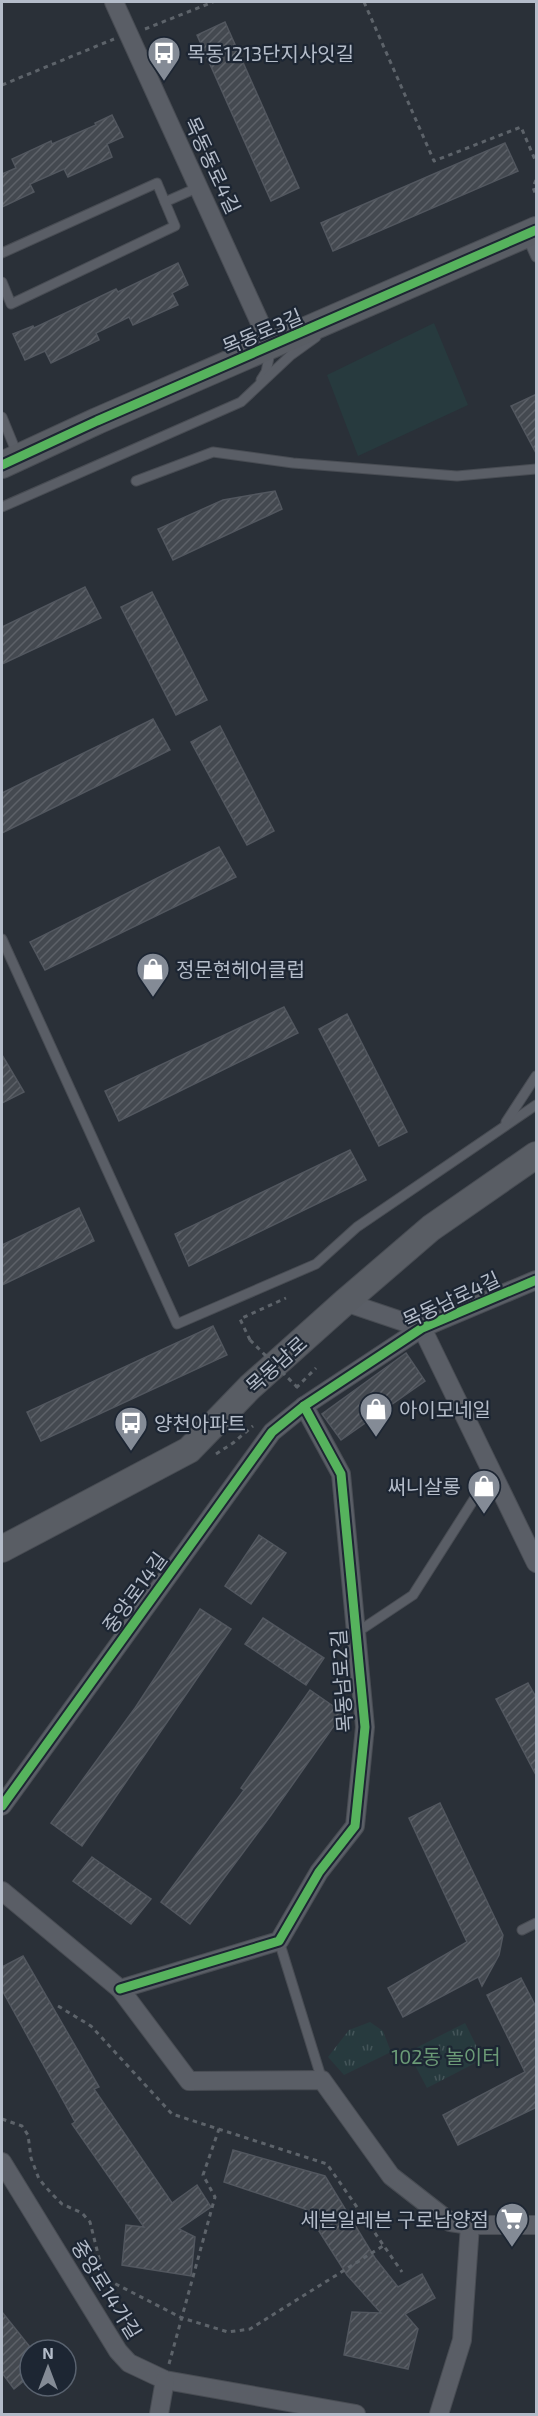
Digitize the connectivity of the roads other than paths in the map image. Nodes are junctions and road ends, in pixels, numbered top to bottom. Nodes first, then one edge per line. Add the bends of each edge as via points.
1 (114, 2) edge
2 (199, 187) junction
3 (165, 202) junction
4 (533, 241) edge
5 (2, 253) edge
6 (2, 282) edge
7 (352, 312) junction
8 (271, 347) junction
9 (241, 402) junction
10 (2, 417) edge
11 (10, 461) edge
12 (537, 470) edge
13 (136, 481) dead end
14 (2, 507) edge
15 (2, 939) edge
16 (4, 953) edge
17 (537, 1076) edge
18 (537, 1105) edge
19 (504, 1126) junction
20 (537, 1155) edge
21 (537, 1280) edge
22 (345, 1302) junction
23 (422, 1328) junction
24 (304, 1406) junction
25 (492, 1471) junction
26 (2, 1549) edge
27 (537, 1563) edge
28 (356, 1633) junction
29 (2, 1806) edge
30 (2, 1892) edge
31 (537, 1923) edge
32 (522, 1930) dead end
33 (279, 1941) junction
34 (120, 1989) junction
35 (322, 2080) junction
36 (2, 2162) edge
37 (537, 2224) edge
38 (470, 2225) junction
39 (165, 2380) junction
40 (159, 2415) edge
41 (356, 2415) edge
42 (439, 2415) edge

1 - 2 street, 목동동로4길
2 - 3 lane
2 - 8 street, 목동동로4길
3 - 5 lane via 157,183
3 - 6 lane via 175,226 11,304
4 - 7 main road, 목동로3길
7 - 8 main road, 목동로3길
7 - 9 lane via 291,355
8 - 9 lane via 263,378
8 - 11 main road, 목동로3길
9 - 14 lane
10 - 11 lane
12 - 13 lane via 457,476 293,463 213,452
15 - 16 lane
16 - 19 lane via 177,1324 316,1264 357,1227
17 - 19 lane
18 - 19 lane
20 - 22 main road, 목동남로 via 431,1228
21 - 23 street, 목동남로4길
22 - 23 street
22 - 26 main road, 목동남로 via 250,1387 189,1450
23 - 24 street, 목동남로4길
23 - 25 street, 목동남로4길
24 - 28 street, 목동남로2길 via 341,1474
24 - 29 street, 중앙로14길 via 272,1432
25 - 27 street, 목동남로4길
25 - 28 lane, 목동남로2길 via 413,1595
28 - 33 street, 목동남로2길 via 365,1727 355,1826 318,1872
30 - 34 street
31 - 32 lane
33 - 34 street
33 - 35 lane
34 - 35 street via 189,2081
35 - 38 street via 391,2176 450,2222
36 - 39 street, 중앙로14가길 via 118,2351 129,2363
37 - 38 street
38 - 42 street via 462,2340
39 - 40 street
39 - 41 street, 중앙로14가길

